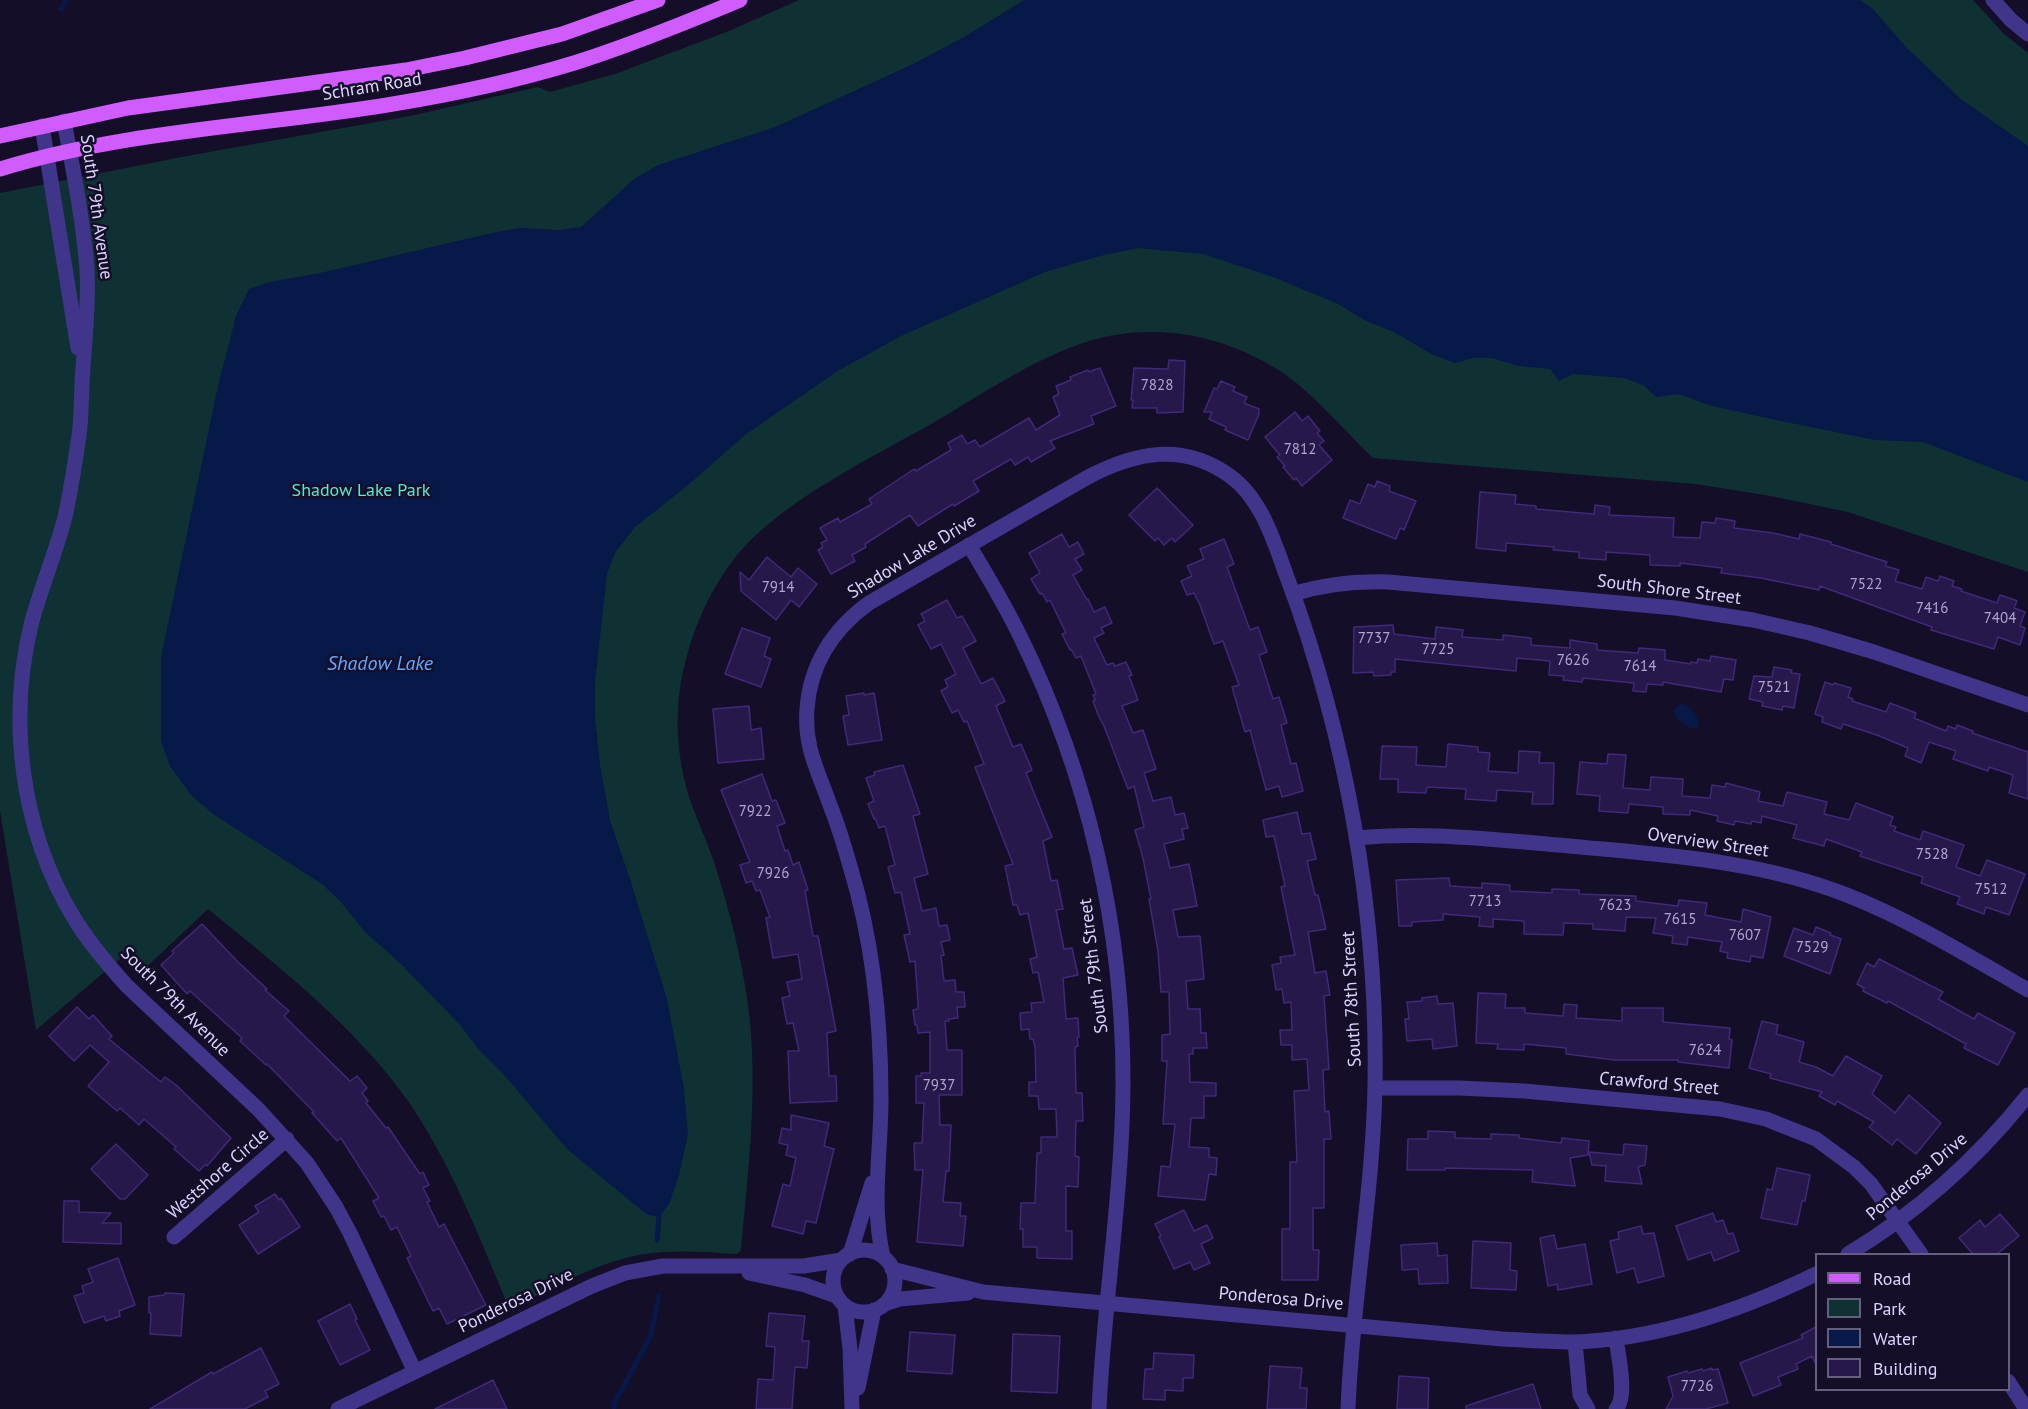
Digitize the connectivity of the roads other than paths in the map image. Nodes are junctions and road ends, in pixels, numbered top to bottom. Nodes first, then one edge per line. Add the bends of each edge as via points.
1 (658, 0) edge
2 (740, 0) edge
3 (1993, 0) edge
4 (2028, 34) edge
5 (64, 121) junction
6 (42, 126) junction
7 (0, 136) edge
8 (70, 151) junction
9 (47, 156) junction
10 (0, 169) edge
11 (82, 371) junction
12 (969, 545) junction
13 (1293, 594) junction
14 (2028, 705) edge
15 (1356, 838) junction
16 (2028, 990) edge
17 (1375, 1088) junction
18 (2028, 1095) edge
19 (287, 1139) junction
20 (877, 1169) junction
21 (1898, 1222) junction
22 (174, 1237) dead end
23 (1850, 1253) edge
24 (1920, 1253) edge
25 (846, 1257) junction
26 (887, 1263) junction
27 (722, 1267) junction
28 (1815, 1274) edge
29 (983, 1292) junction
30 (841, 1301) junction
31 (1107, 1303) junction
32 (879, 1307) junction
33 (1355, 1325) junction
34 (1616, 1338) junction
35 (1575, 1342) junction
36 (415, 1372) junction
37 (2010, 1384) edge
38 (338, 1409) edge
39 (853, 1409) edge
40 (1099, 1409) edge
41 (1348, 1409) edge
42 (1588, 1409) edge
43 (1616, 1409) edge
44 (2026, 1409) edge

1 - 5 main road, Schram Road via 562,33 416,68 129,108
2 - 8 main road, Schram Road via 574,63 480,88 390,105
3 - 4 street
5 - 6 main road, Schram Road
5 - 8 street, South 79th Avenue
6 - 7 main road, Schram Road
6 - 9 street, South 79th Avenue
8 - 9 main road, Schram Road
8 - 11 street, South 79th Avenue via 87,266
9 - 10 main road, Schram Road
9 - 11 street, South 79th Avenue
11 - 19 street, South 79th Avenue via 79,433 70,489 32,622 21,689 22,755 36,831 61,895 108,964
12 - 13 street, Shadow Lake Drive via 1111,465 1150,454 1174,454 1214,467 1245,490 1264,520
12 - 20 street, Shadow Lake Drive via 852,615 820,657 808,694 808,744 850,866 875,985 881,1067
12 - 31 street, South 79th Street via 1020,636 1059,727 1088,816 1106,896 1117,975 1123,1090
13 - 14 street, South Shore Street via 1346,582 1388,582 1719,614 1820,635
13 - 15 street, South 78th Street via 1327,702
15 - 16 street, Overview Street via 1396,834 1454,836 1698,858 1771,871 1876,907
15 - 17 street, South 78th Street via 1371,951
17 - 21 street, Crawford Street via 1504,1089 1745,1113 1816,1139 1871,1184
17 - 33 street, South 78th Street
18 - 21 street, Ponderosa Drive via 1977,1155
19 - 22 street, Westshore Circle
19 - 36 street, South 79th Avenue via 336,1207
20 - 25 street, Shadow Lake Drive
20 - 26 street, Shadow Lake Drive via 877,1222
21 - 23 street, Ponderosa Drive
21 - 24 street, Crawford Street
25 - 26 street via 871,1251
25 - 27 street, Ponderosa Drive via 804,1266
25 - 30 street via 834,1274 834,1289
26 - 29 street, Ponderosa Drive
26 - 32 street via 893,1291
27 - 30 street, Ponderosa Drive via 805,1285
27 - 36 street, Ponderosa Drive via 663,1266 625,1273
28 - 34 street, Ponderosa Drive via 1738,1308
29 - 31 street, Ponderosa Drive
29 - 32 street, Ponderosa Drive via 920,1296
30 - 32 street via 859,1312
30 - 39 street via 850,1349
31 - 33 street, Ponderosa Drive
31 - 40 street, South 79th Street
32 - 39 street
33 - 35 street, Ponderosa Drive
33 - 41 street, South 78th Street
34 - 35 street, Ponderosa Drive
34 - 43 street via 1622,1394
35 - 42 street via 1580,1395
36 - 38 street, Ponderosa Drive
37 - 44 street

